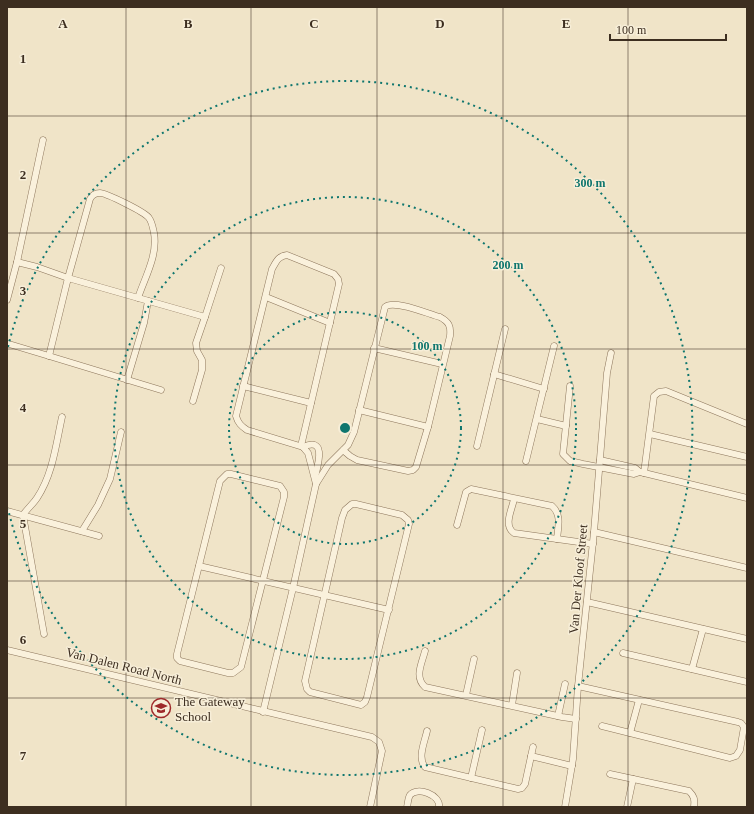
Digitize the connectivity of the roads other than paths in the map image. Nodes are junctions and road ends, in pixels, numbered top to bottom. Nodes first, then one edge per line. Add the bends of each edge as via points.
1 (43, 140) dead end
2 (17, 262) junction
3 (221, 268) dead end
4 (68, 278) junction
5 (266, 297) junction
6 (138, 298) junction
7 (7, 300) edge
8 (148, 301) junction
9 (205, 317) junction
10 (330, 323) junction
11 (505, 329) dead end
12 (10, 344) dead end
13 (554, 346) dead end
14 (374, 348) junction
15 (611, 353) dead end
16 (50, 356) junction
17 (442, 364) junction
18 (494, 374) junction
19 (127, 380) junction
20 (243, 386) junction
21 (570, 386) dead end
22 (544, 389) junction
23 (161, 390) dead end
24 (193, 401) dead end
25 (310, 403) junction
26 (359, 410) junction
27 (62, 417) dead end
28 (536, 419) junction
29 (747, 424) edge
30 (566, 426) junction
31 (428, 427) junction
32 (122, 432) dead end
33 (650, 434) junction
34 (302, 446) junction
35 (477, 446) dead end
36 (343, 450) junction
37 (747, 457) edge
38 (600, 460) junction
39 (526, 461) dead end
40 (600, 467) junction
41 (615, 467) junction
42 (642, 473) junction
43 (315, 480) junction
44 (747, 498) edge
45 (514, 499) junction
46 (7, 511) edge
47 (23, 515) junction
48 (457, 525) dead end
49 (82, 531) junction
50 (594, 532) junction
51 (99, 536) dead end
52 (557, 539) junction
53 (593, 544) junction
54 (198, 566) junction
55 (747, 568) edge
56 (263, 581) junction
57 (293, 588) junction
58 (324, 594) junction
59 (587, 602) junction
60 (388, 610) junction
61 (703, 629) junction
62 (44, 634) dead end
63 (747, 639) edge
64 (7, 650) edge
65 (425, 651) dead end
66 (623, 653) dead end
67 (474, 659) dead end
68 (692, 669) junction
69 (517, 673) dead end
70 (747, 682) edge
71 (565, 684) dead end
72 (578, 686) junction
73 (466, 695) junction
74 (638, 700) junction
75 (512, 705) junction
76 (263, 712) junction
77 (558, 716) junction
78 (576, 719) junction
79 (602, 726) dead end
80 (482, 730) dead end
81 (427, 731) dead end
82 (630, 732) junction
83 (533, 747) dead end
84 (531, 756) junction
85 (572, 766) junction
86 (610, 774) dead end
87 (471, 778) junction
88 (633, 779) junction
89 (370, 807) edge
90 (407, 807) edge
91 (439, 807) edge
92 (565, 807) edge
93 (627, 807) edge
94 (694, 807) edge

1 - 2 street
2 - 4 street
2 - 7 street
3 - 9 street
4 - 6 street
4 - 6 street via 90,199 94,194 102,193 141,211 150,219 155,240 153,257
4 - 16 street
5 - 10 street
5 - 10 street via 272,269 282,255 334,274 339,284
5 - 20 street
6 - 8 street
8 - 9 street
8 - 19 street
9 - 24 street via 196,343 202,360 202,370
10 - 25 street
11 - 18 street
12 - 16 street
13 - 22 street
14 - 17 street
14 - 17 street via 385,307 395,304 440,318 449,324 450,336
14 - 26 street
15 - 38 street, Van Der Kloof Street
16 - 19 street
17 - 31 street
18 - 22 street
18 - 35 street
19 - 23 street
20 - 25 street
20 - 34 street via 236,416 241,427
21 - 30 street
22 - 28 street
25 - 34 street
26 - 31 street
26 - 36 street via 351,440
27 - 47 street via 46,482
28 - 30 street
28 - 39 street
29 - 33 street via 666,390 654,396
30 - 40 street via 563,454 566,458
31 - 36 street via 413,470 357,460
32 - 49 street via 110,479
33 - 37 street
33 - 42 street
34 - 43 street via 308,453
34 - 43 street via 313,445 320,450
36 - 43 street
38 - 40 street, Van Der Kloof Street
38 - 41 street
40 - 41 street
40 - 50 street, Van Der Kloof Street
41 - 42 street via 634,474
42 - 44 street
43 - 57 street
45 - 48 street via 468,490
45 - 52 street via 552,506 559,517
45 - 52 street via 509,529 514,533
46 - 47 street
47 - 49 street
47 - 62 street
49 - 51 street
50 - 53 street, Van Der Kloof Street
50 - 55 street
52 - 53 street
53 - 59 street, Van Der Kloof Street
54 - 56 street
54 - 56 street via 220,481 230,474 280,486 284,492
54 - 56 street via 177,658 180,661 228,673 233,673 241,667
56 - 57 street
57 - 58 street
57 - 76 street
58 - 60 street
58 - 60 street via 345,510 356,504 402,515 409,524
58 - 60 street via 305,686 310,692 361,705 367,697
59 - 61 street
59 - 72 street, Van Der Kloof Street
61 - 63 street
61 - 68 street
64 - 76 street, Van Dalen Road North
65 - 73 street via 418,676 421,683 425,687
66 - 68 street
67 - 73 street
68 - 70 street
69 - 75 street
71 - 77 street
72 - 74 street
72 - 78 street, Van Der Kloof Street
73 - 75 street
74 - 82 street
74 - 82 street via 741,723 744,727 740,750 736,756 730,758
75 - 77 street
76 - 89 street, Van Dalen Road North via 376,739 382,751
77 - 78 street
78 - 85 street, Van Der Kloof Street
79 - 82 street
80 - 87 street
81 - 87 street via 421,758 423,765
83 - 84 street
84 - 85 street
84 - 87 street via 522,788
85 - 92 street, Van Der Kloof Street
86 - 88 street
88 - 93 street
88 - 94 street via 689,791 695,799
90 - 91 street via 409,796 419,791 433,795

